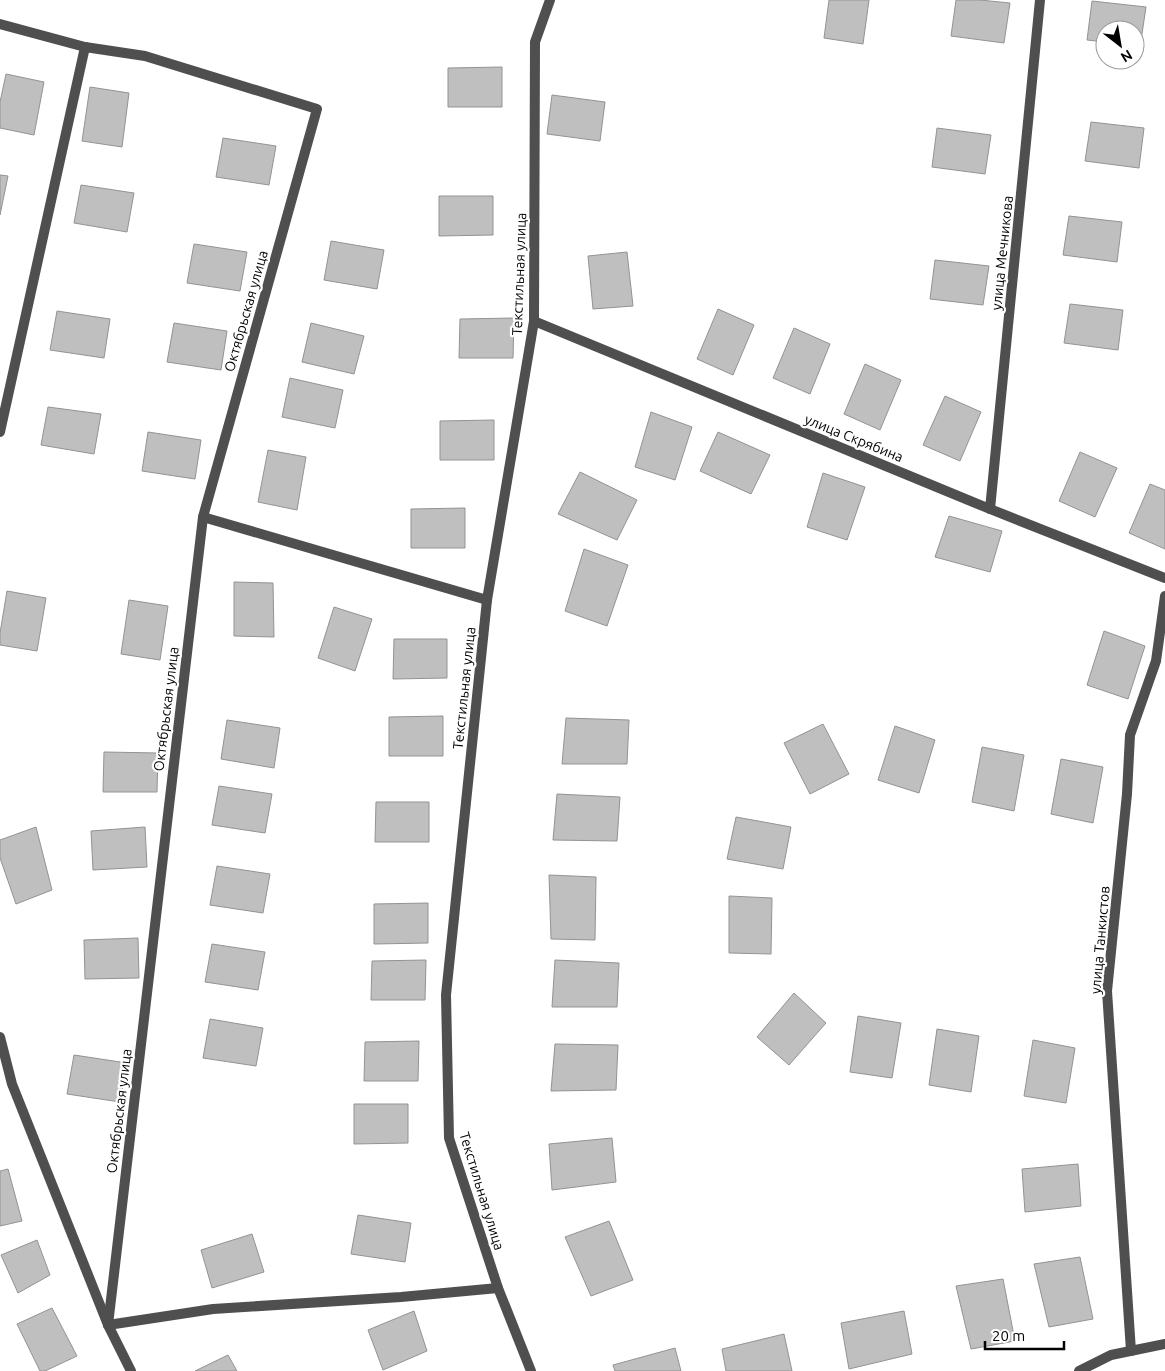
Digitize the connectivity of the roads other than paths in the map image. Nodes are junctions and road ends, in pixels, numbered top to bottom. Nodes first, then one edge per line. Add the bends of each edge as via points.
1 (550, 0) edge
2 (1040, 0) edge
3 (0, 24) edge
4 (85, 46) junction
5 (534, 321) junction
6 (0, 432) edge
7 (990, 509) junction
8 (202, 517) junction
9 (1165, 578) edge
10 (1165, 596) edge
11 (487, 600) junction
12 (0, 1037) edge
13 (498, 1288) junction
14 (108, 1326) junction
15 (1165, 1344) edge
16 (1131, 1351) junction
17 (131, 1371) edge
18 (530, 1371) edge
19 (1079, 1371) edge

1 - 5 street, Текстильная улица via 536,42
2 - 7 street, улица Мечникова
3 - 4 street
4 - 6 street
4 - 8 street, Октябрьская улица via 145,56 317,109
5 - 7 street, улица Скрябина
5 - 11 street, Текстильная улица
7 - 9 street, улица Скрябина
8 - 11 street
8 - 14 street, Октябрьская улица
10 - 16 street, улица Танкистов via 1156,661 1130,735 1107,991
11 - 13 street, Текстильная улица via 446,1004 449,1138
12 - 14 street via 12,1084
13 - 14 street via 213,1309
13 - 18 street, Текстильная улица
14 - 17 street
15 - 16 street
16 - 19 street via 1111,1355

